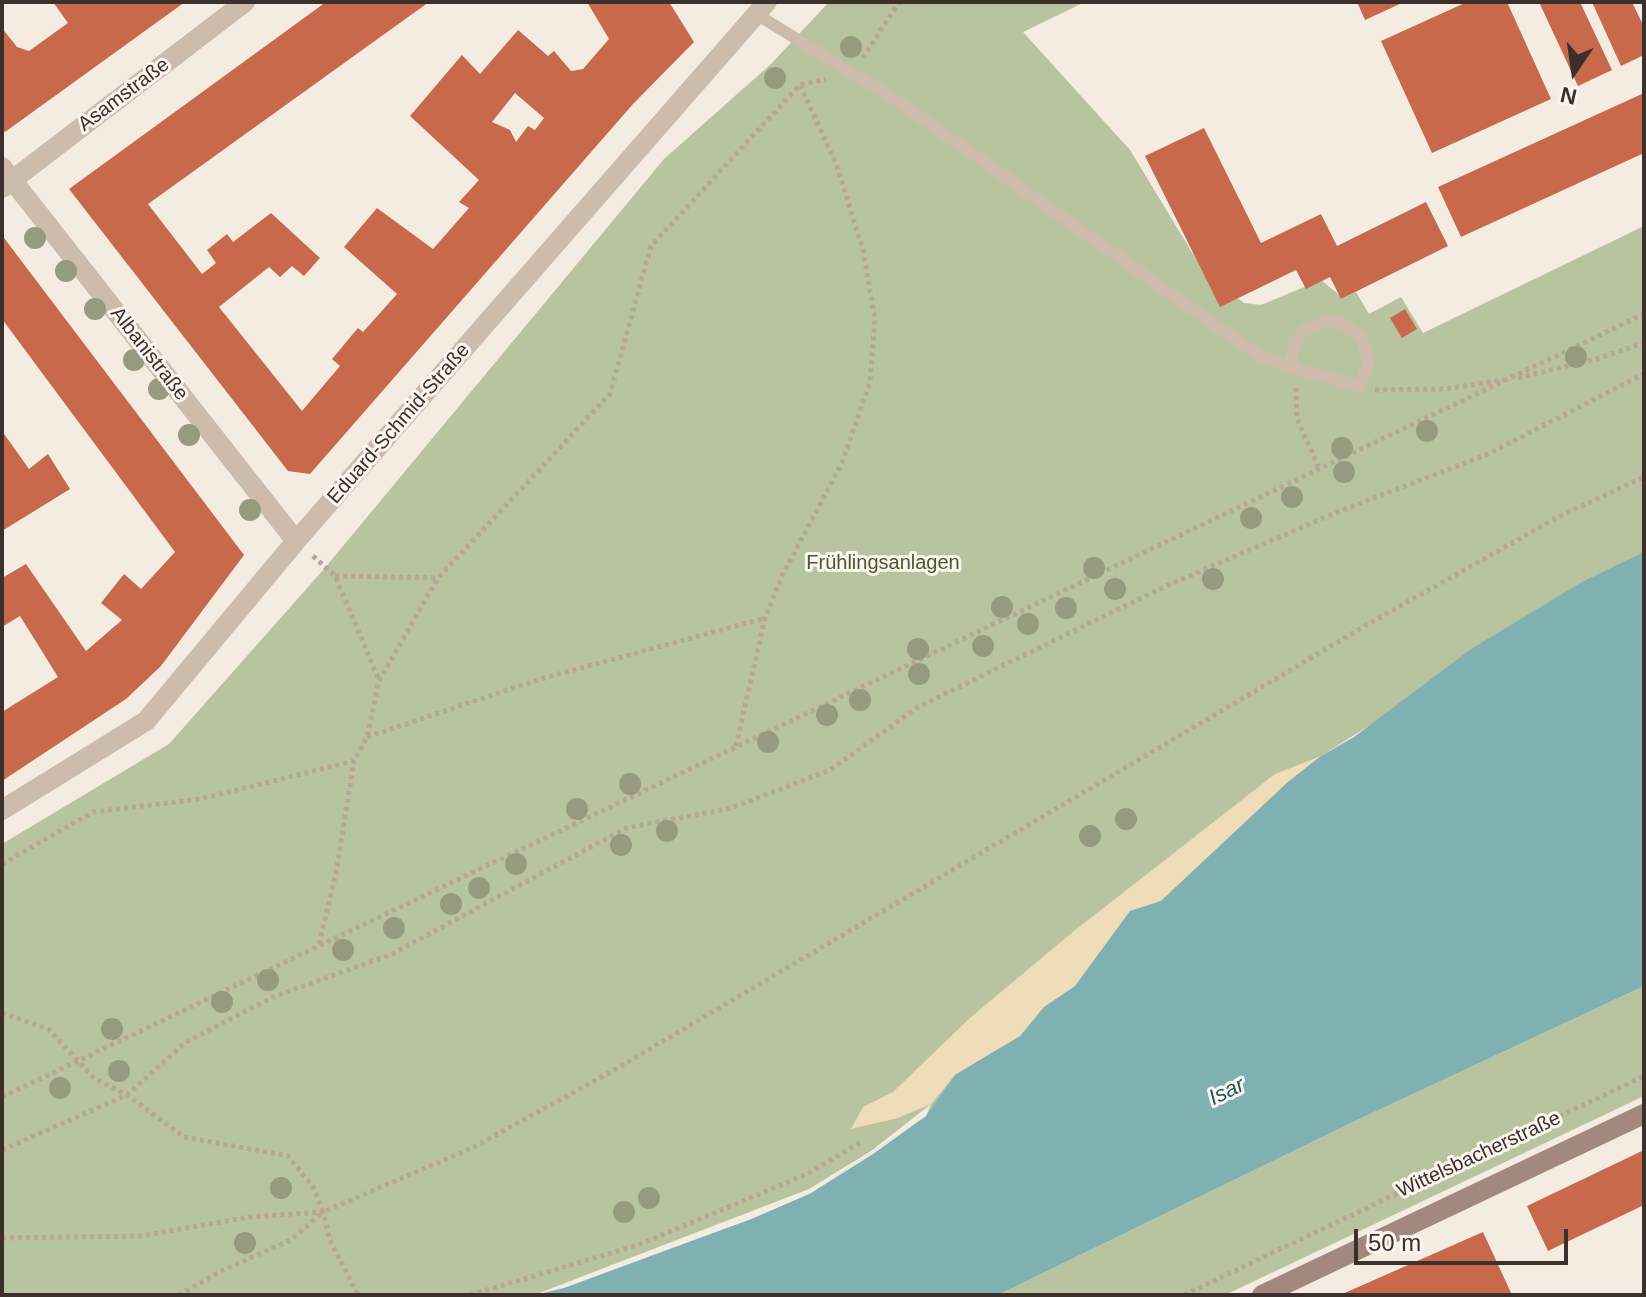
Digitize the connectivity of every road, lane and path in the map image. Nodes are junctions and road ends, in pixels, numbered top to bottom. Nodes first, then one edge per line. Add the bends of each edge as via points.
1 (245, 2) edge
2 (899, 2) edge
3 (757, 6) edge
4 (853, 74) junction
5 (800, 85) junction
6 (5, 178) edge
7 (1644, 314) edge
8 (1644, 343) edge
9 (1296, 370) junction
10 (1644, 374) edge
11 (1509, 380) junction
12 (1359, 386) junction
13 (1320, 470) junction
14 (1644, 477) edge
15 (296, 541) junction
16 (335, 576) junction
17 (438, 578) junction
18 (765, 618) junction
19 (379, 681) junction
20 (367, 737) junction
21 (736, 746) junction
22 (354, 761) junction
23 (2, 810) edge
24 (2, 864) edge
25 (319, 944) junction
26 (2, 1013) edge
27 (75, 1060) junction
28 (1644, 1076) edge
29 (127, 1095) junction
30 (2, 1097) edge
31 (1644, 1114) edge
32 (861, 1142) dead end
33 (2, 1150) edge
34 (323, 1212) junction
35 (2, 1238) edge
36 (179, 1295) edge
37 (358, 1295) edge
38 (470, 1295) edge
39 (1184, 1295) edge
40 (1262, 1295) edge

1 - 6 street, Asamstraße
2 - 4 path
3 - 4 lane
3 - 15 street, Eduard-Schmid-Straße
4 - 5 path
4 - 9 lane via 1259,356
5 - 17 path via 651,246 610,394
5 - 18 path via 837,166 863,250 875,319 870,382 842,463
6 - 15 street, Albanistraße
7 - 11 path
8 - 11 path
9 - 12 lane
9 - 12 lane via 1291,355 1303,331 1326,321 1340,322 1361,337 1367,349 1369,362
9 - 13 path via 1294,407
10 - 29 path via 1486,455 1166,586 918,707 830,770 731,808 626,828 392,954 273,997 186,1042
11 - 12 path via 1396,392
11 - 13 path
13 - 21 path
14 - 34 path via 1558,517 1370,623 603,1076 472,1148
15 - 16 path
15 - 23 street, Eduard-Schmid-Straße via 146,721
16 - 17 path
16 - 19 path
17 - 19 path
18 - 20 path via 537,680
18 - 21 path
19 - 20 path
20 - 22 path
21 - 25 path
22 - 24 path via 200,799 93,812
22 - 25 path
25 - 27 path
26 - 27 path via 48,1029
27 - 29 path via 94,1078
27 - 30 path
28 - 39 path, Wittelsbacherstraße
29 - 33 path
29 - 34 path via 184,1137 288,1156 313,1187
31 - 40 main road, Wittelsbacherstraße
32 - 38 path via 807,1174 638,1245
34 - 35 path via 249,1217 140,1236
34 - 36 path via 291,1240
34 - 37 path via 330,1240

